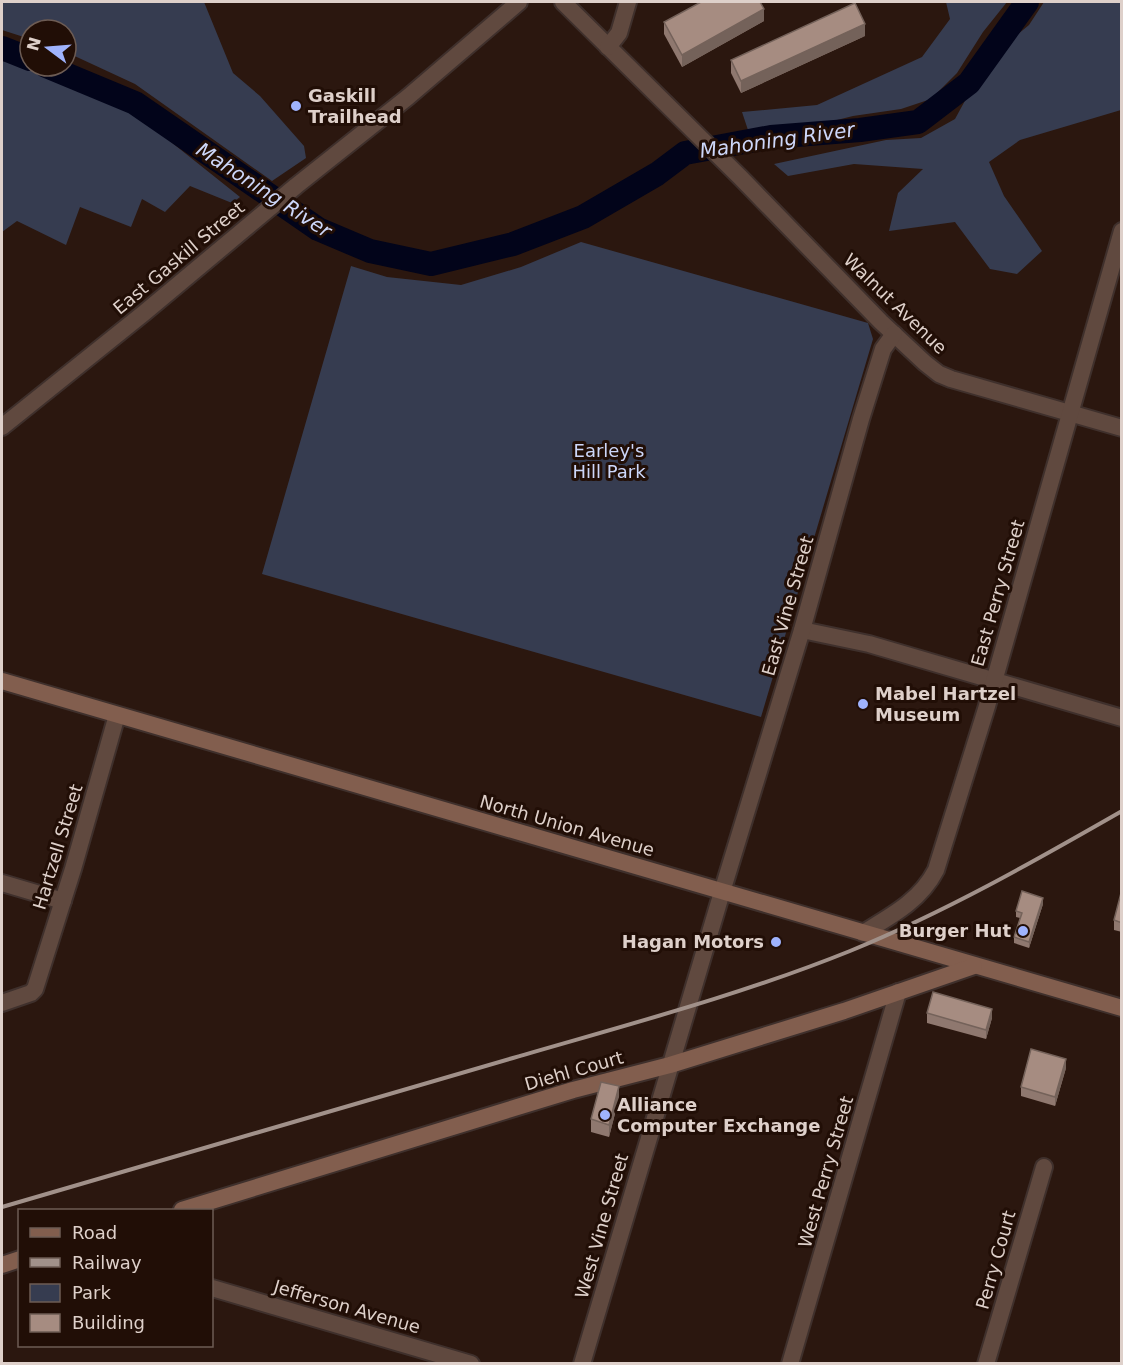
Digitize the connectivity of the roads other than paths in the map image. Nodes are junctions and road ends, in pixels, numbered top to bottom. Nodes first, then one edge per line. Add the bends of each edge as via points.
1 (519, 2) edge
2 (563, 2) edge
3 (628, 2) edge
4 (608, 47) junction
5 (1122, 231) edge
6 (894, 334) junction
7 (1070, 413) junction
8 (2, 427) edge
9 (1122, 428) edge
10 (802, 630) junction
11 (2, 681) edge
12 (994, 681) junction
13 (117, 716) junction
14 (1122, 718) edge
15 (2, 883) edge
16 (722, 892) junction
17 (63, 901) junction
18 (863, 933) junction
19 (974, 966) junction
20 (898, 992) junction
21 (2, 1003) edge
22 (1122, 1008) edge
23 (669, 1065) junction
24 (1044, 1167) dead end
25 (185, 1209) edge
26 (18, 1260) edge
27 (2, 1264) edge
28 (213, 1288) edge
29 (471, 1364) edge
30 (582, 1364) edge
31 (790, 1364) edge
32 (986, 1364) edge

1 - 8 street, East Gaskill Street via 437,74
2 - 4 street, Walnut Avenue
3 - 4 street via 619,33
4 - 6 street, Walnut Avenue
5 - 7 street, East Perry Street
6 - 7 street, Walnut Avenue via 939,374
6 - 10 street, East Vine Street via 883,349 861,418
7 - 9 street, Walnut Avenue
7 - 12 street, East Perry Street
10 - 12 street via 869,644
10 - 16 street, East Vine Street
11 - 13 main road, North Union Avenue
12 - 14 street
12 - 18 street, East Perry Street via 936,870 912,901
13 - 16 main road, North Union Avenue
13 - 17 street, Hartzell Street
15 - 17 street
16 - 18 main road, North Union Avenue
16 - 23 street, West Vine Street
17 - 21 street, Hartzell Street via 35,989
18 - 19 main road, North Union Avenue
19 - 20 main road, Diehl Court
19 - 22 main road, North Union Avenue
20 - 23 main road, Diehl Court
20 - 31 street, West Perry Street
23 - 25 main road, Diehl Court via 573,1090
23 - 30 street, West Vine Street
24 - 32 street, Perry Court
26 - 27 main road
28 - 29 street, Jefferson Avenue

